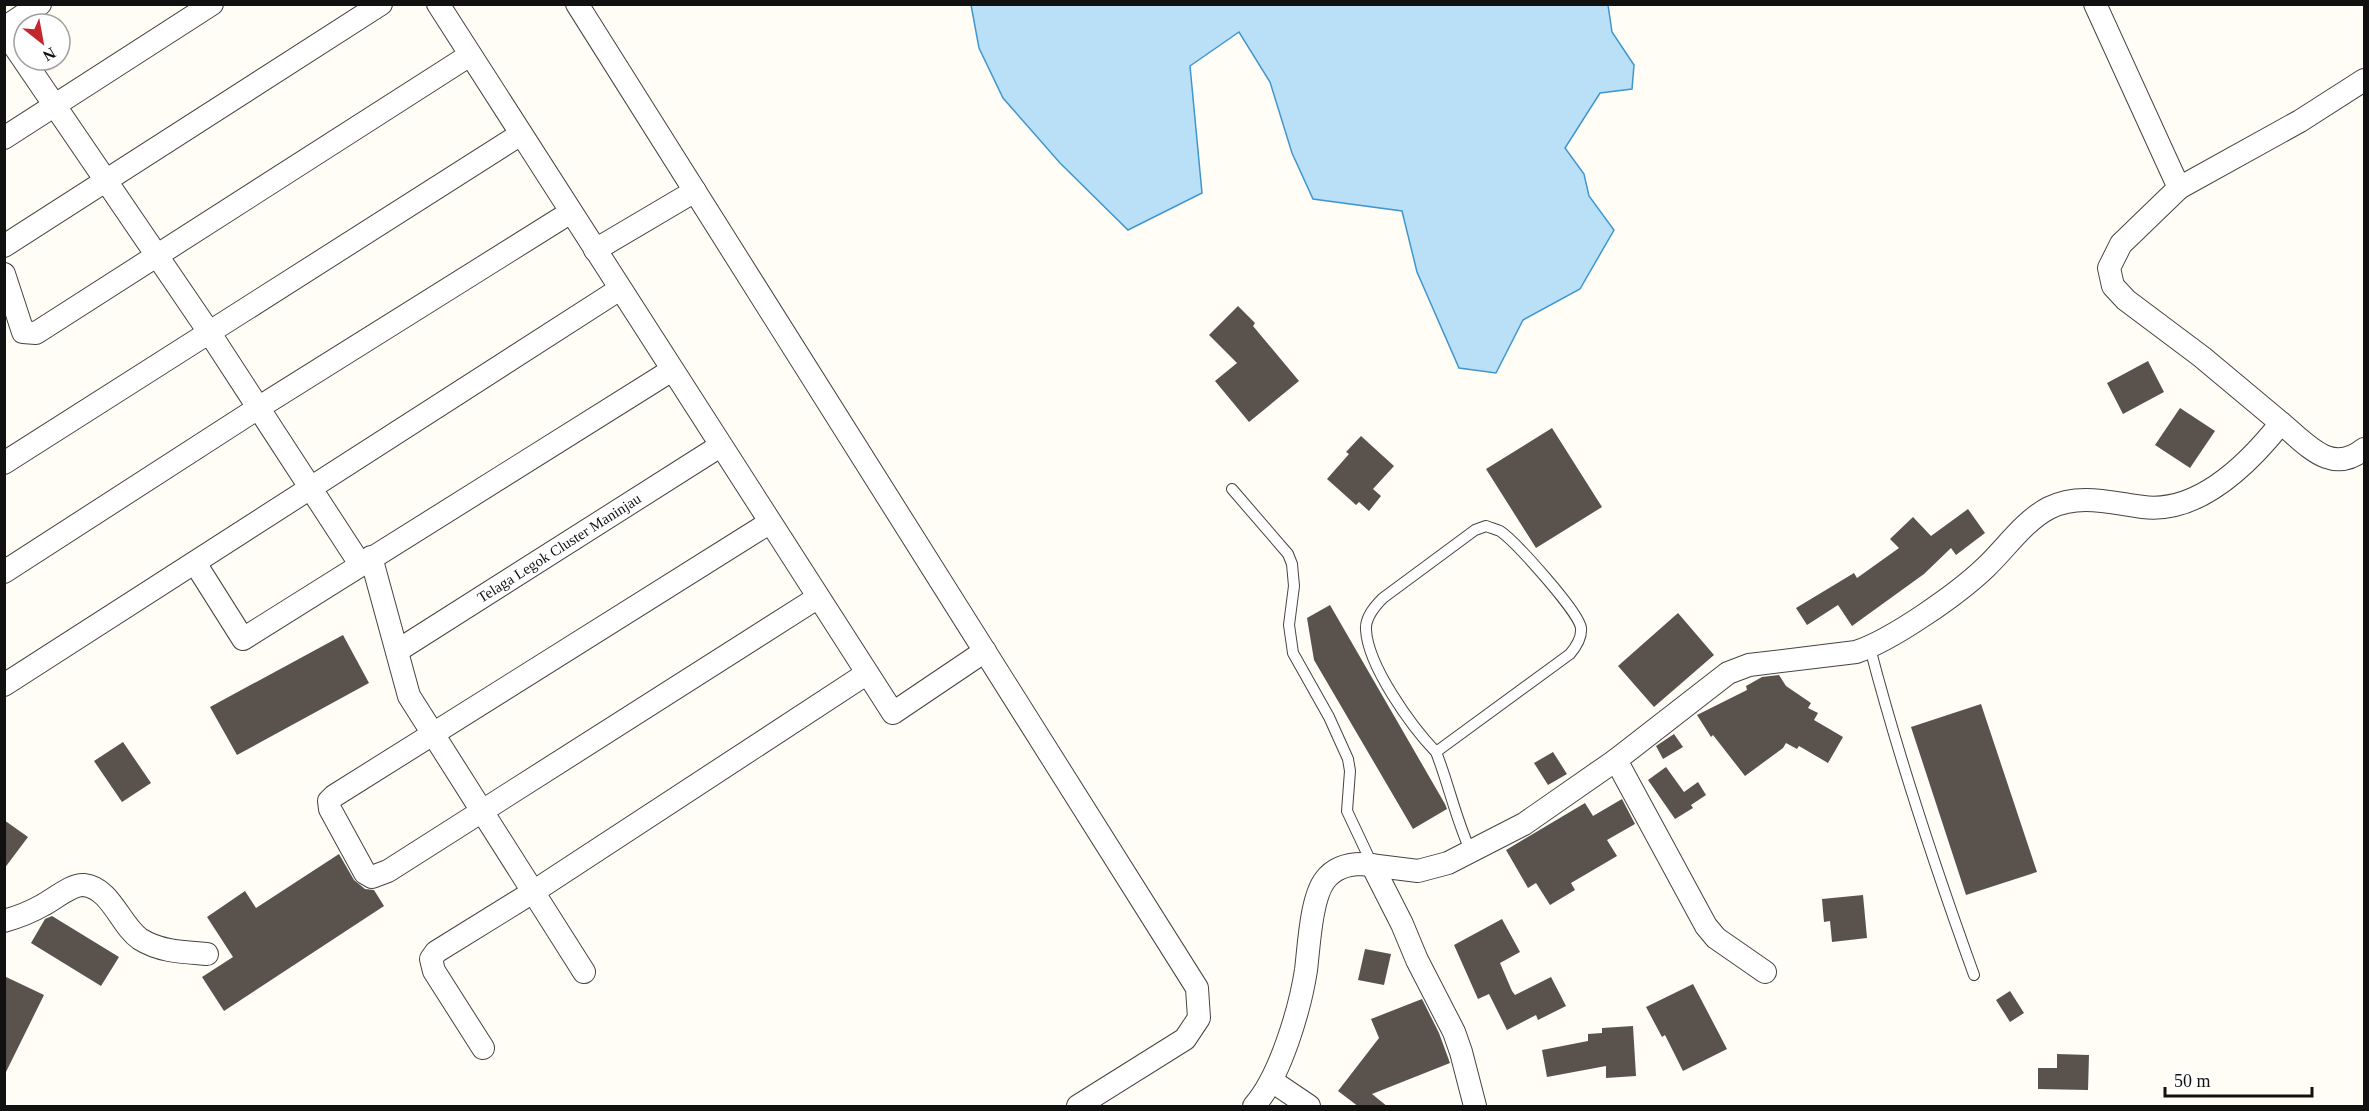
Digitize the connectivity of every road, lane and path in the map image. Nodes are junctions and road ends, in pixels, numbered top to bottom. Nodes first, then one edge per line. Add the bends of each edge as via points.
1 (40, 4) edge
2 (212, 4) edge
3 (381, 4) edge
4 (438, 4) edge
5 (577, 4) edge
6 (2095, 4) edge
7 (4, 30) edge
8 (470, 55) junction
9 (2364, 80) edge
10 (54, 106) junction
11 (521, 134) junction
12 (4, 138) edge
13 (105, 182) junction
14 (2179, 188) junction
15 (694, 191) junction
16 (571, 212) junction
17 (4, 246) edge
18 (595, 250) junction
19 (156, 257) junction
20 (4, 274) edge
21 (620, 290) junction
22 (209, 332) junction
23 (672, 370) junction
24 (258, 408) junction
25 (2281, 423) junction
26 (720, 446) junction
27 (2364, 449) edge
28 (4, 463) edge
29 (311, 488) junction
30 (1232, 489) dead end
31 (769, 523) junction
32 (366, 561) junction
33 (195, 563) junction
34 (4, 572) edge
35 (817, 598) junction
36 (1870, 648) junction
37 (397, 651) junction
38 (985, 651) junction
39 (866, 674) junction
40 (4, 685) edge
41 (433, 734) junction
42 (1436, 752) junction
43 (1616, 760) junction
44 (482, 812) junction
45 (1471, 852) junction
46 (1372, 865) junction
47 (533, 892) junction
48 (4, 921) edge
49 (207, 954) dead end
50 (584, 972) dead end
51 (1765, 972) dead end
52 (1974, 975) dead end
53 (483, 1048) dead end
54 (1272, 1081) junction
55 (1078, 1107) edge
56 (1254, 1107) edge
57 (1309, 1107) edge
58 (1475, 1107) edge

1 - 7 street
2 - 10 street
3 - 13 street
4 - 8 street
5 - 15 street
6 - 14 street
7 - 10 street
8 - 11 street
8 - 19 street
9 - 14 street via 2300,122
10 - 12 street
10 - 13 street
11 - 16 street
11 - 22 street
13 - 17 street
13 - 19 street
14 - 25 street via 2121,244 2109,268 2113,286
15 - 18 street
15 - 38 street
16 - 18 street
16 - 24 street
18 - 21 street
19 - 20 street via 36,333 23,332
19 - 22 street
21 - 23 street
21 - 29 street
22 - 24 street
22 - 28 street
23 - 26 street
23 - 32 street
24 - 29 street
24 - 34 street
25 - 27 street via 2328,458 2342,461
25 - 36 street via 2234,473 2172,506 2146,508 2085,499 2046,510 1975,577
26 - 31 street
26 - 37 street, Telaga Legok Cluster Maninjau
29 - 32 street
29 - 33 street
30 - 46 lane via 1288,554 1292,564 1294,586 1289,626 1293,653 1348,759 1347,811
31 - 35 street
31 - 41 street
32 - 33 street via 243,639
32 - 37 street
33 - 40 street
35 - 39 street
35 - 44 street
36 - 43 street via 1737,668
36 - 52 lane via 1923,833
37 - 41 street via 409,696
38 - 39 street via 893,713
38 - 55 street via 1197,988 1199,1018 1185,1038
39 - 47 street
41 - 44 street
41 - 44 street via 329,801 365,873 372,877 388,871
42 - 42 lane via 1399,706 1375,663 1365,629 1383,598 1475,530 1486,526 1509,539 1555,590 1577,618 1580,638 1570,654
42 - 45 lane
43 - 45 street via 1524,824
43 - 51 street via 1706,926 1716,938
44 - 47 street
45 - 46 street via 1418,871
46 - 54 street via 1344,866 1325,880 1313,916 1300,996
46 - 58 street via 1454,1032
47 - 50 street
47 - 53 street via 436,952 431,959 434,971
48 - 49 street via 85,885 102,895 130,931 150,944 160,949
54 - 56 street
54 - 57 street

